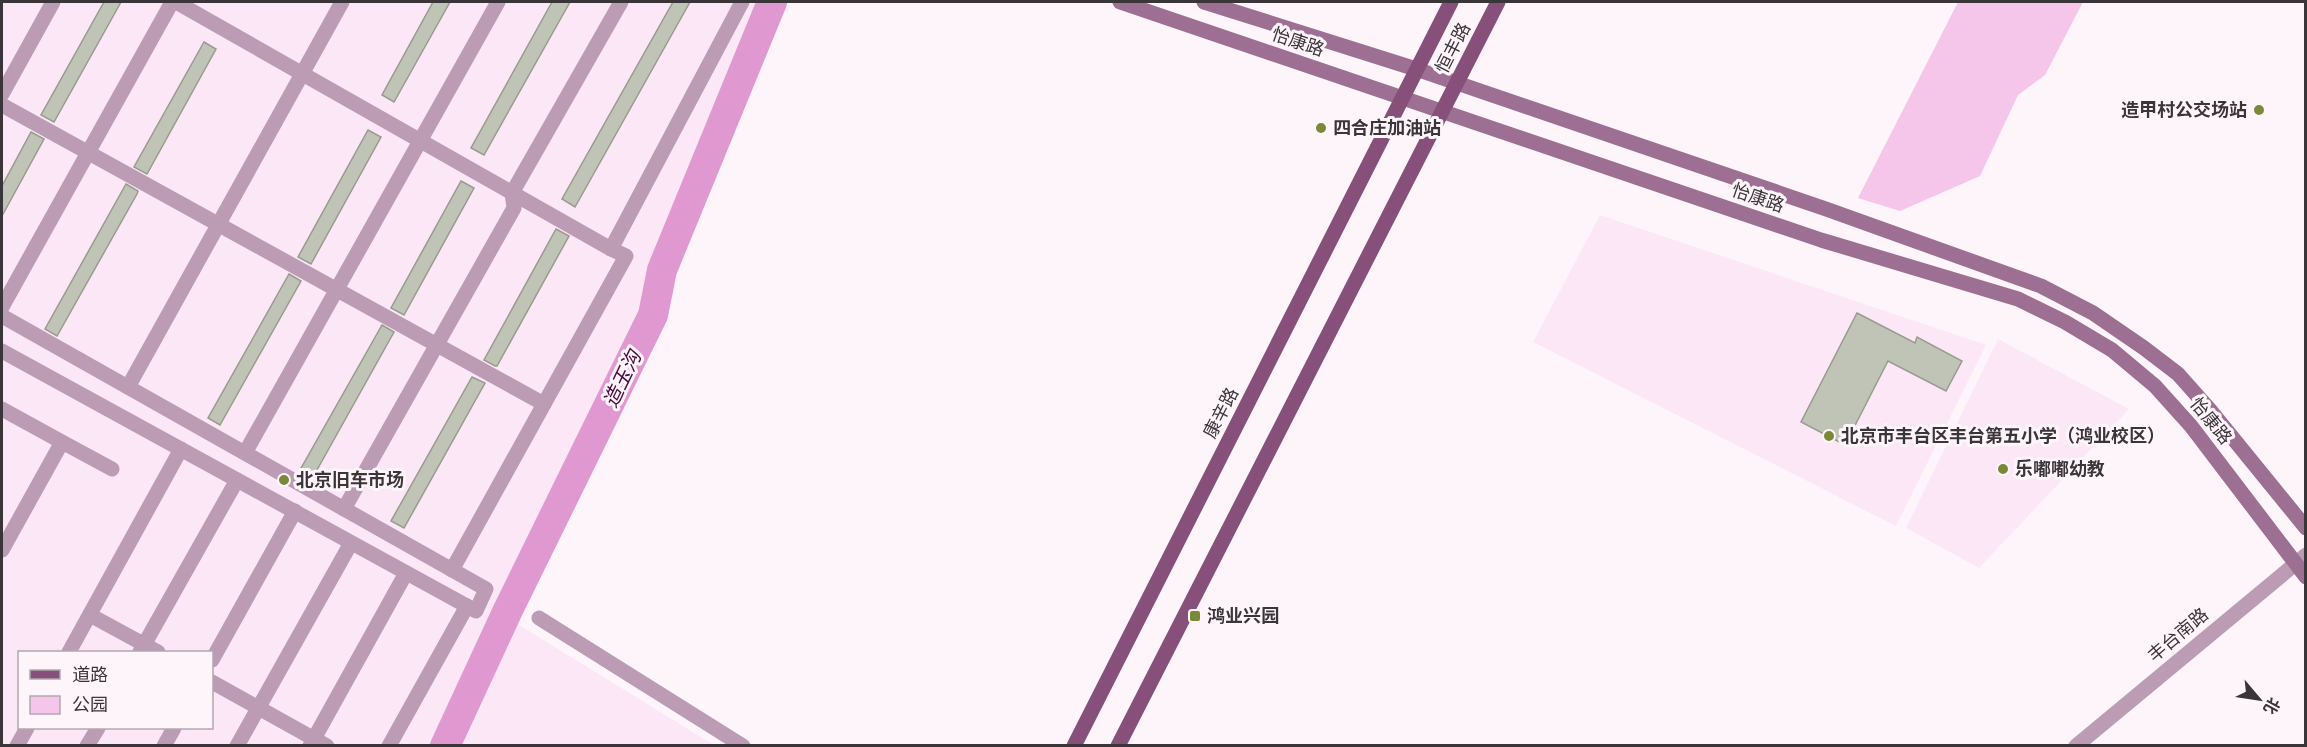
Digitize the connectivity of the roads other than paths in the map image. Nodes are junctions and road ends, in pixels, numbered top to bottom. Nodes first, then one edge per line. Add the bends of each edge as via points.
1 (53, 2) edge
2 (174, 2) edge
3 (342, 2) edge
4 (498, 2) edge
5 (621, 2) edge
6 (742, 2) edge
7 (1120, 2) edge
8 (1204, 2) edge
9 (1451, 2) edge
10 (1498, 2) edge
11 (1416, 69) junction
12 (302, 73) junction
13 (1457, 84) junction
14 (2, 94) edge
15 (1403, 98) junction
16 (2, 105) edge
17 (1443, 112) junction
18 (420, 140) junction
19 (88, 152) junction
20 (512, 193) junction
21 (218, 224) junction
22 (610, 249) junction
23 (337, 290) junction
24 (2, 307) edge
25 (2, 316) edge
26 (437, 345) junction
27 (2, 351) edge
28 (128, 387) junction
29 (544, 404) junction
30 (2, 409) edge
31 (62, 442) junction
32 (181, 449) junction
33 (245, 453) junction
34 (112, 469) dead end
35 (237, 480) junction
36 (344, 509) junction
37 (294, 512) junction
38 (2306, 528) edge
39 (351, 543) junction
40 (2, 550) edge
41 (2301, 559) edge
42 (452, 570) junction
43 (406, 573) junction
44 (2306, 577) edge
45 (467, 606) junction
46 (90, 615) junction
47 (539, 618) dead end
48 (142, 649) edge
49 (70, 651) edge
50 (213, 658) edge
51 (213, 683) edge
52 (258, 708) junction
53 (26, 729) edge
54 (97, 729) edge
55 (173, 729) edge
56 (317, 743) edge
57 (17, 746) edge
58 (87, 746) edge
59 (164, 746) edge
60 (237, 746) edge
61 (390, 746) edge
62 (742, 746) edge
63 (1074, 746) edge
64 (1118, 746) edge
65 (2076, 746) edge

1 - 14 street
2 - 12 street
2 - 19 street
3 - 12 street
4 - 18 street
5 - 20 street
6 - 22 street
7 - 15 main road, 怡康路
8 - 11 main road, 怡康路
9 - 11 main road, 恒丰路
10 - 13 main road, 恒丰路
11 - 13 main road, 怡康路
11 - 15 main road, 恒丰路
12 - 18 street
12 - 21 street
13 - 17 main road, 恒丰路
13 - 38 main road, 怡康路 via 2041,286 2093,314 2178,374
15 - 17 main road, 怡康路
15 - 63 main road, 康辛路
16 - 19 street
17 - 41 main road, 怡康路 via 1821,240 2018,299 2065,322 2112,350 2155,386
17 - 64 main road
18 - 20 street
18 - 23 street
19 - 21 street
19 - 24 street
20 - 22 street
20 - 26 street via 514,208
21 - 23 street
21 - 28 street
22 - 29 street via 626,256
23 - 26 street
23 - 33 street
25 - 28 street
26 - 29 street
26 - 36 street
27 - 32 street
28 - 33 street
29 - 42 street
30 - 31 street
31 - 34 street
31 - 40 street
32 - 35 street
32 - 46 street
33 - 36 street
35 - 37 street
35 - 48 street
36 - 42 street
37 - 39 street
37 - 50 street
39 - 43 street
39 - 52 street
41 - 44 main road, 怡康路
41 - 65 street, 丰台南路
42 - 45 street via 486,589 476,611
43 - 45 street
43 - 56 street
45 - 61 street
46 - 48 street
46 - 49 street
47 - 62 street
51 - 52 street
52 - 56 street
52 - 60 street
53 - 57 street
54 - 58 street
55 - 59 street

